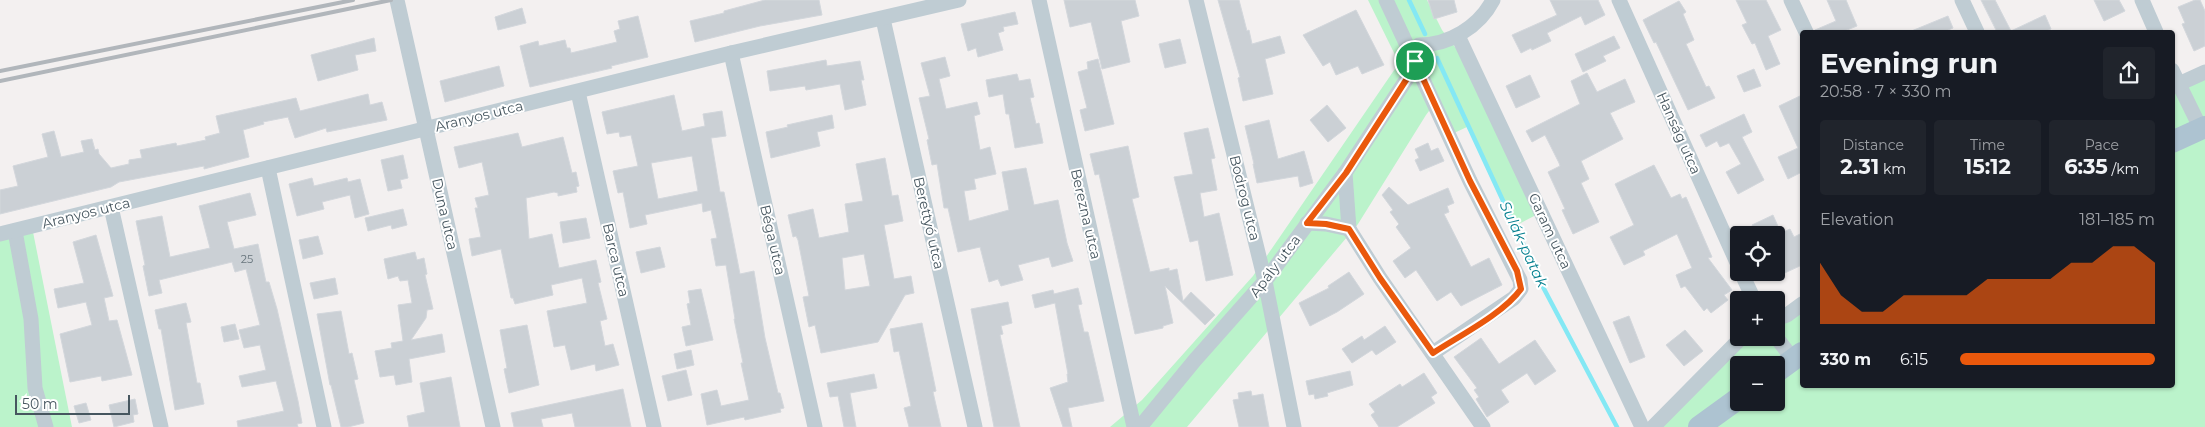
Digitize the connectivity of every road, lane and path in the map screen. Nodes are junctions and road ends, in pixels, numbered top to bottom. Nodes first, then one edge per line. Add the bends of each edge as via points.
1 (397, 0) edge
2 (959, 0) edge
3 (1039, 0) edge
4 (1196, 0) edge
5 (1386, 0) edge
6 (1492, 0) edge
7 (1619, 0) edge
8 (1791, 0) edge
9 (1962, 0) edge
10 (2142, 0) edge
11 (883, 18) junction
12 (1805, 30) edge
13 (1976, 30) edge
14 (2155, 30) edge
15 (1400, 31) junction
16 (1458, 36) junction
17 (1428, 45) junction
18 (731, 54) junction
19 (1415, 61) junction
20 (2205, 72) edge
21 (2175, 80) edge
22 (2175, 82) edge
23 (578, 92) junction
24 (2203, 128) edge
25 (426, 129) junction
26 (2175, 141) edge
27 (268, 168) junction
28 (1346, 173) junction
29 (111, 207) junction
30 (1307, 223) junction
31 (1349, 229) junction
32 (7, 232) edge
33 (1730, 246) edge
34 (1265, 281) junction
35 (1800, 305) edge
36 (1785, 316) edge
37 (1733, 346) edge
38 (1782, 346) edge
39 (1433, 353) junction
40 (1791, 361) edge
41 (1730, 405) edge
42 (46, 427) edge
43 (161, 427) edge
44 (324, 427) edge
45 (493, 427) edge
46 (654, 427) edge
47 (815, 427) edge
48 (974, 427) edge
49 (1134, 427) edge
50 (1140, 427) edge
51 (1294, 427) edge
52 (1483, 427) edge
53 (1642, 427) edge
54 (1653, 427) edge
55 (1699, 427) edge

1 - 25 street, Duna utca
2 - 11 street, Aranyos utca
3 - 49 street, Berezna utca
4 - 34 street, Bodrog utca
5 - 15 street
6 - 16 street via 1477,21
7 - 33 street, Hanság utca
8 - 12 street
9 - 13 street
10 - 14 street
11 - 18 street, Aranyos utca
11 - 48 street, Berettyó utca
15 - 17 street via 1409,42
15 - 19 street
16 - 17 street
16 - 53 street, Garam utca
17 - 19 street, Apály utca
18 - 23 street, Aranyos utca
18 - 47 street, Béga utca
19 - 28 street, Apály utca
19 - 39 street via 1470,181 1517,271 1521,289 1498,310
20 - 21 street
22 - 24 street
23 - 25 street, Aranyos utca
23 - 46 street, Barca utca
24 - 26 main road
25 - 27 street, Aranyos utca
25 - 45 street, Duna utca
27 - 29 street, Aranyos utca
27 - 44 street
28 - 30 street, Apály utca
28 - 31 street
29 - 32 street, Aranyos utca
29 - 43 street
30 - 31 street
30 - 34 street, Apály utca
31 - 39 street
32 - 42 street via 31,320 35,388
34 - 50 street, Apály utca via 1194,360
34 - 51 street, Bodrog utca
35 - 36 street
37 - 54 street
38 - 40 street
39 - 52 street
41 - 55 main road

